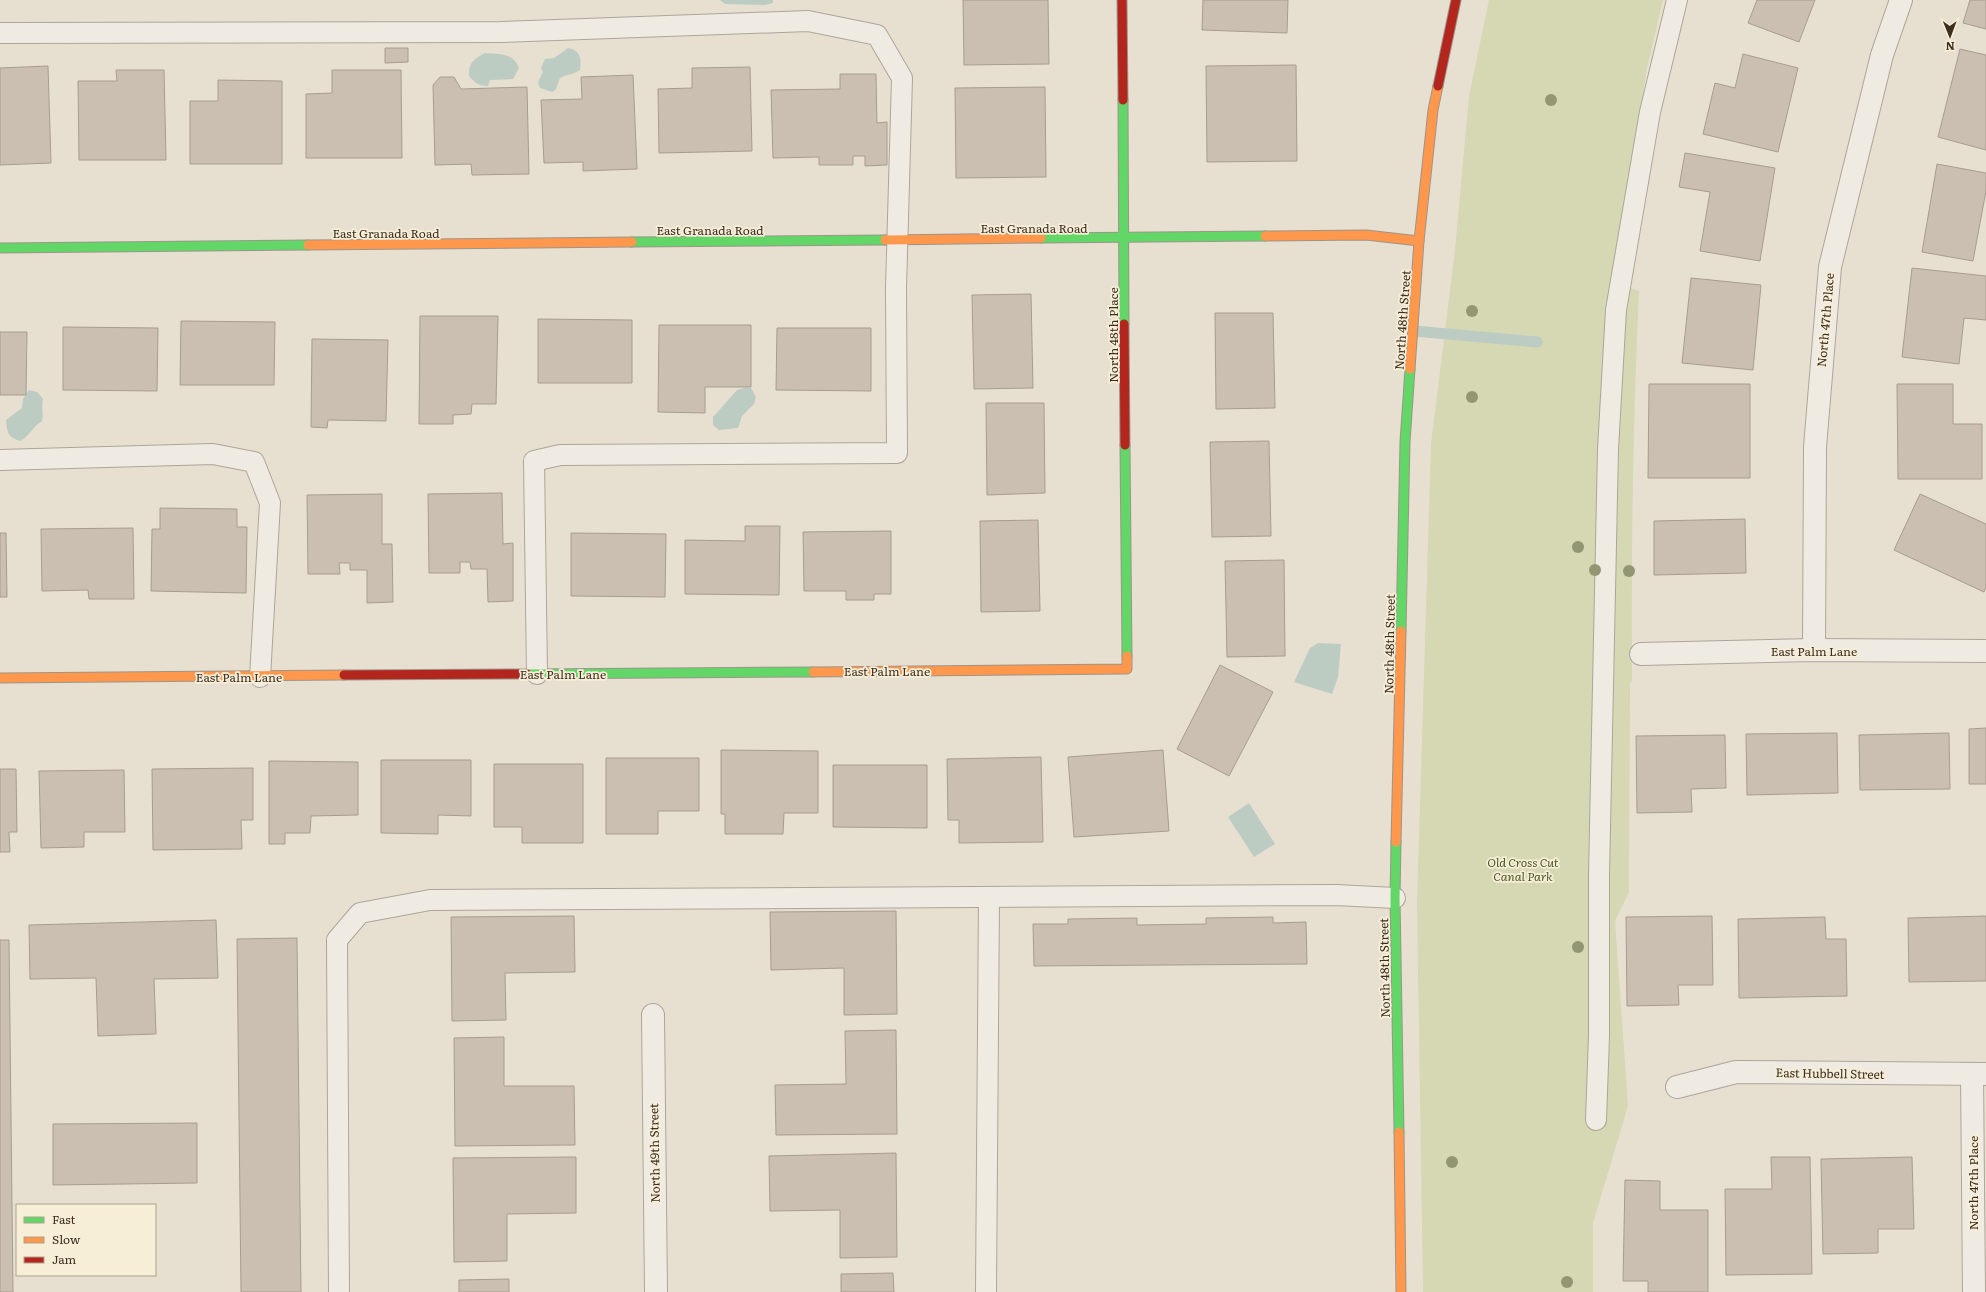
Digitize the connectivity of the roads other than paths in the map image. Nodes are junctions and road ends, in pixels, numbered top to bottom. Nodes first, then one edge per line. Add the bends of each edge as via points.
1 (1122, 0) edge
2 (1456, 0) edge
3 (1677, 0) edge
4 (1901, 0) edge
5 (0, 33) edge
6 (1124, 239) junction
7 (897, 240) junction
8 (1419, 241) junction
9 (0, 248) edge
10 (0, 460) edge
11 (1814, 650) junction
12 (1986, 651) edge
13 (1641, 654) dead end
14 (1127, 670) joint
15 (538, 674) junction
16 (260, 677) junction
17 (0, 678) edge
18 (990, 897) junction
19 (1395, 898) junction
20 (653, 1015) dead end
21 (1979, 1074) edge
22 (1677, 1087) dead end
23 (1596, 1120) dead end
24 (339, 1292) edge
25 (656, 1292) edge
26 (986, 1292) edge
27 (1401, 1292) edge
28 (1974, 1292) edge

1 - 6 street, North 48th Place
2 - 8 street, North 48th Street via 1433,110
3 - 23 lane via 1650,112 1616,310 1608,456
4 - 11 street, North 47th Place via 1882,55 1830,267 1815,447
5 - 7 lane via 502,32 808,21 877,35 902,78
6 - 7 street, East Granada Road
6 - 8 street, East Granada Road via 1366,235
6 - 14 street, North 48th Place
7 - 9 street, East Granada Road
7 - 15 lane via 897,453 560,455 534,460
8 - 19 street, North 48th Street via 1405,442
10 - 16 lane via 213,454 254,462 270,503
11 - 12 street, East Palm Lane
11 - 13 street, East Palm Lane
14 - 15 street, East Palm Lane
15 - 16 street, East Palm Lane
16 - 17 street, East Palm Lane
18 - 19 lane via 1336,895
18 - 24 lane via 430,900 360,913 337,940
18 - 26 lane
19 - 27 street, North 48th Street
20 - 25 street, North 49th Street
21 - 22 street, East Hubbell Street via 1736,1072
21 - 28 street, North 47th Place

